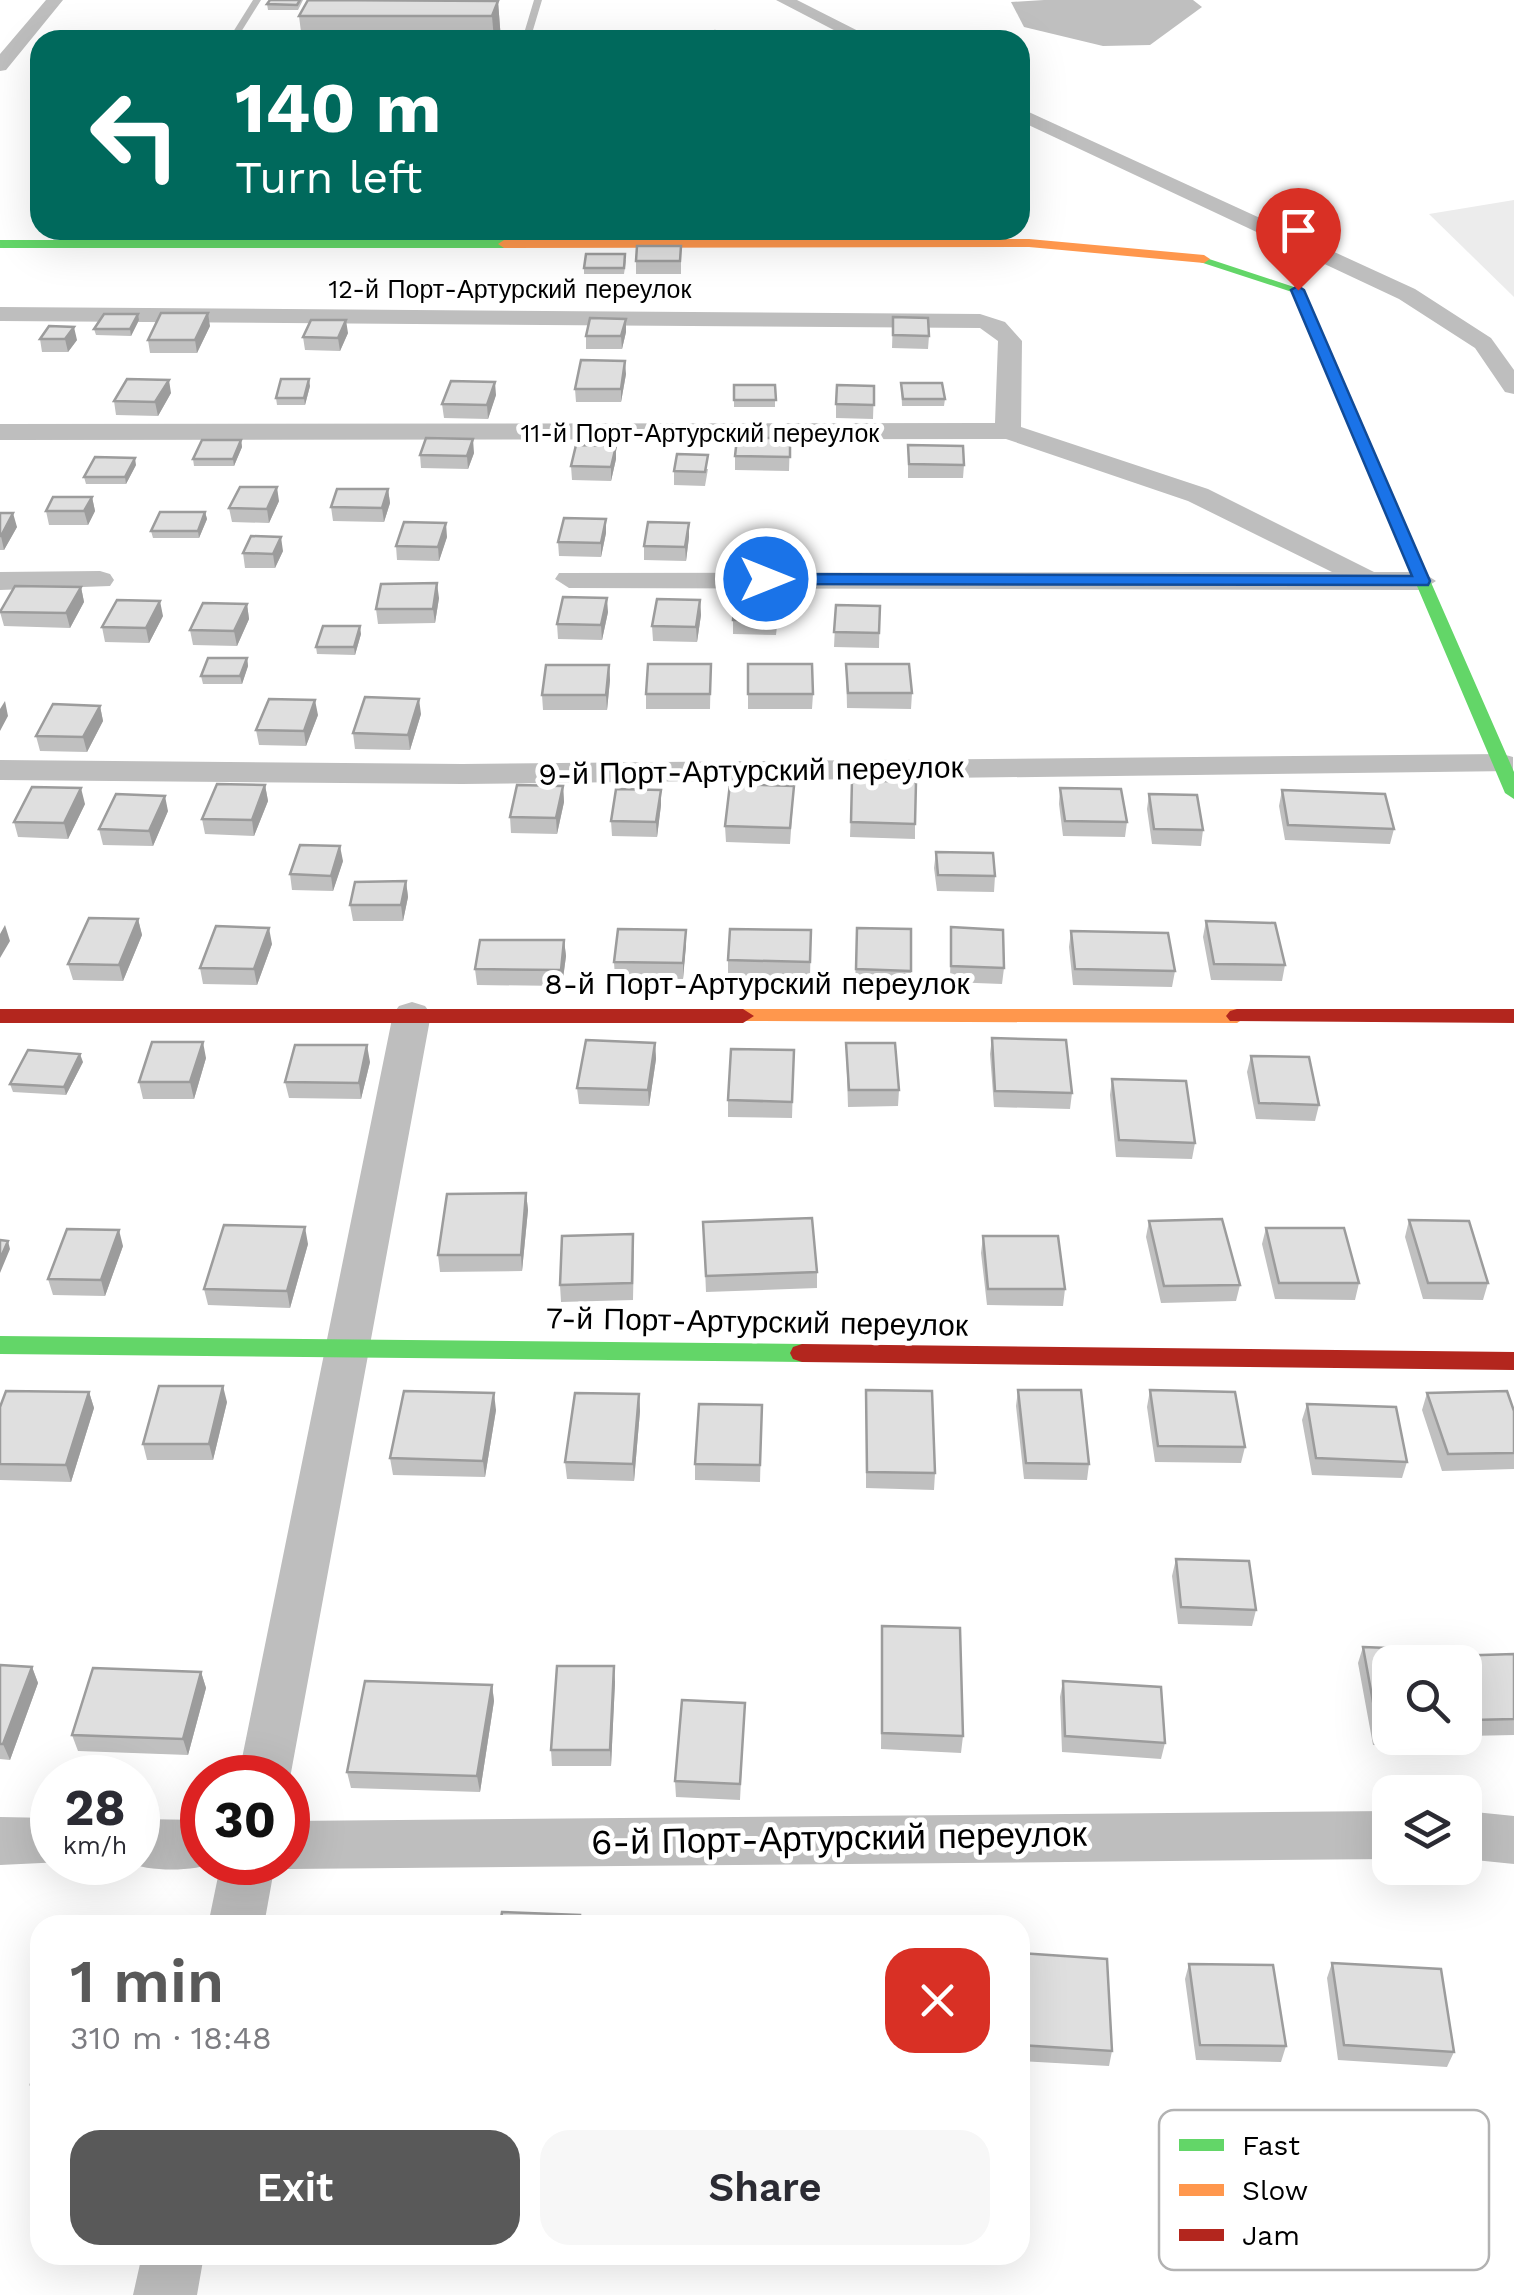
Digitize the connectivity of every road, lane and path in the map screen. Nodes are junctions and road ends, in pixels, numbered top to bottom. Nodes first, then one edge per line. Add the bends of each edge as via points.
1 (55, 0) edge
2 (257, 0) edge
3 (355, 0) edge
4 (428, 0) edge
5 (538, 0) edge
6 (784, 0) edge
7 (492, 4) edge
8 (454, 5) junction
9 (414, 9) edge
10 (424, 9) junction
11 (238, 30) edge
12 (529, 30) edge
13 (847, 30) edge
14 (0, 66) edge
15 (1030, 119) edge
16 (0, 244) edge
17 (0, 314) edge
18 (1514, 387) edge
19 (1008, 431) junction
20 (0, 432) edge
21 (569, 579) dead end
22 (100, 580) dead end
23 (0, 581) edge
24 (1369, 581) junction
25 (1422, 581) junction
26 (0, 770) edge
27 (1508, 778) edge
28 (412, 1014) junction
29 (0, 1016) edge
30 (1514, 1016) edge
31 (0, 1345) edge
32 (345, 1346) junction
33 (1514, 1361) edge
34 (268, 1755) edge
35 (1372, 1835) edge
36 (1482, 1837) edge
37 (1514, 1840) edge
38 (0, 1841) edge
39 (30, 1842) edge
40 (310, 1844) edge
41 (244, 1885) edge
42 (238, 1915) edge
43 (171, 2265) edge
44 (165, 2295) edge

1 - 14 street
2 - 11 lane
3 - 4 path
4 - 8 path
4 - 10 path
5 - 12 lane
6 - 13 street
7 - 8 path
8 - 10 path
9 - 10 path
15 - 18 street via 1418,301 1482,343
16 - 25 street via 1029,243 1236,266 1298,290
17 - 19 street, 12-й Порт-Артурский переулок via 966,319 990,322 1010,341
19 - 20 street, 11-й Порт-Артурский переулок
19 - 24 street, 11-й Порт-Артурский переулок via 1198,495
21 - 24 street
22 - 23 street
24 - 25 street
25 - 27 street
26 - 27 street, 9-й Порт-Артурский переулок
28 - 29 street, 8-й Порт-Артурский переулок
28 - 30 street, 8-й Порт-Артурский переулок
28 - 32 street
31 - 32 street, 7-й Порт-Артурский переулок
32 - 33 street, 7-й Порт-Артурский переулок
32 - 34 street
35 - 40 street, 6-й Порт-Артурский переулок
36 - 37 street
38 - 39 street
41 - 42 street
43 - 44 street

